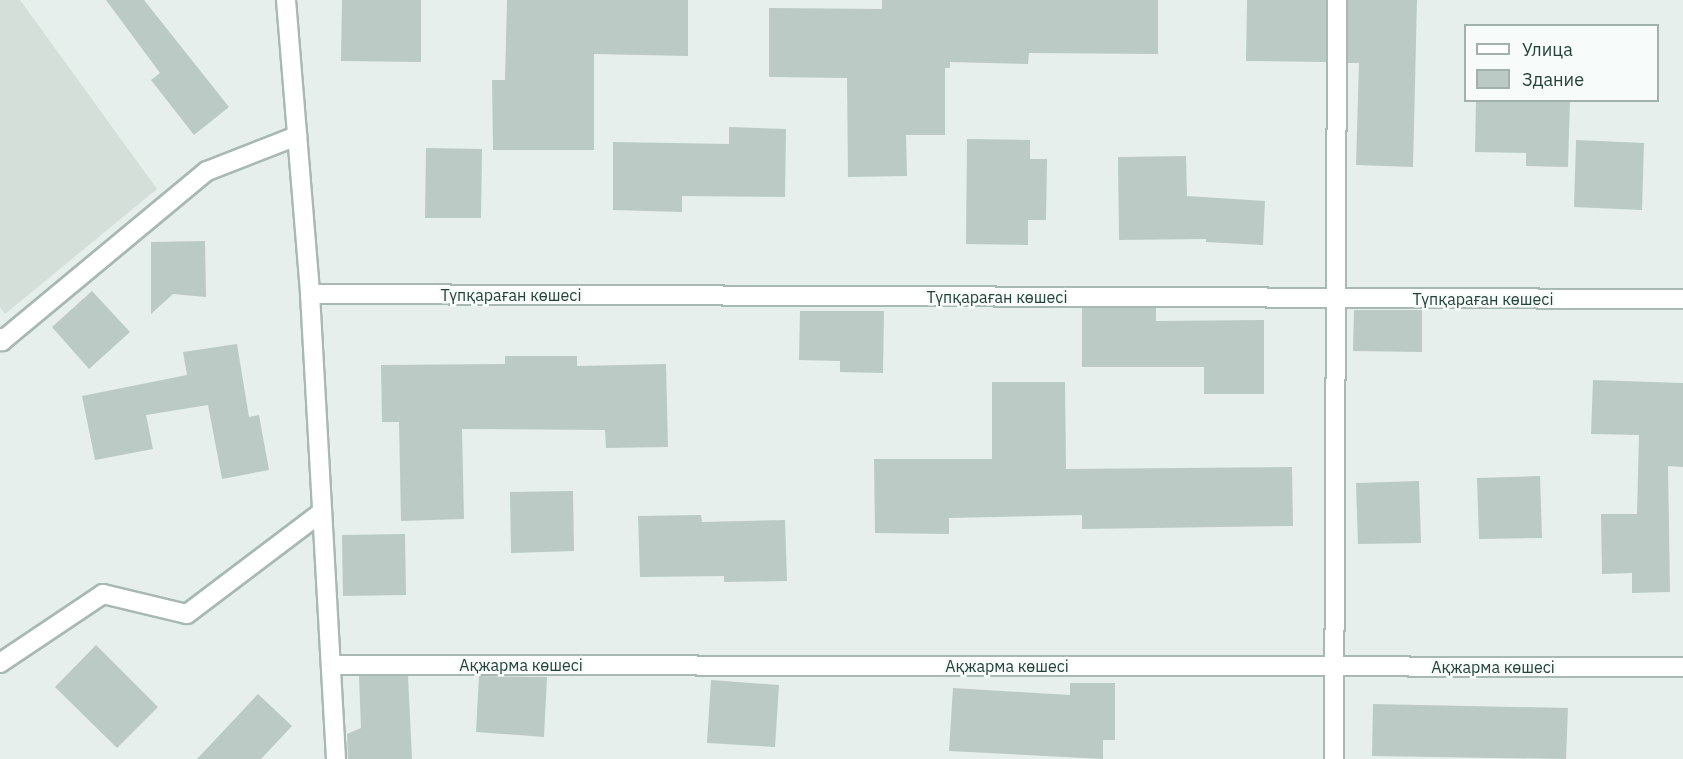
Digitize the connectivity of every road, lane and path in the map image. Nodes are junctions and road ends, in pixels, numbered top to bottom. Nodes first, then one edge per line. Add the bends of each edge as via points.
1 (286, 0) edge
2 (1337, 0) edge
3 (297, 136) junction
4 (310, 294) junction
5 (1334, 299) junction
6 (1683, 299) edge
7 (0, 338) edge
8 (322, 512) junction
9 (0, 663) edge
10 (331, 665) junction
11 (1334, 666) junction
12 (1683, 667) edge
13 (336, 759) edge
14 (1334, 759) edge

1 - 3 street
2 - 5 street
3 - 4 street
3 - 7 street via 207,171 2,341
4 - 5 street, Түпқараған көшесі
4 - 8 street
5 - 6 street, Түпқараған көшесі
5 - 11 street
8 - 9 street via 188,614 103,594
8 - 10 street
10 - 11 street, Ақжарма көшесі
10 - 13 street
11 - 12 street, Ақжарма көшесі
11 - 14 street

